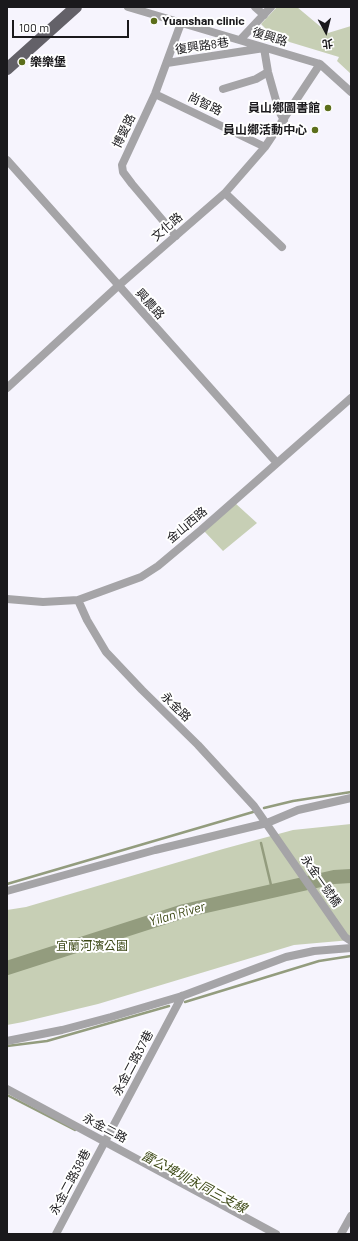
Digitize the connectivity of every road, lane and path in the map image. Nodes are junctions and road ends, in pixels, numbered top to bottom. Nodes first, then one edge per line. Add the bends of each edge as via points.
1 (76, 7) edge
2 (128, 7) edge
3 (255, 7) edge
4 (271, 7) edge
5 (264, 15) junction
6 (181, 24) junction
7 (240, 40) junction
8 (264, 48) junction
9 (167, 63) junction
10 (320, 64) junction
11 (9, 66) edge
12 (268, 72) junction
13 (223, 89) dead end
14 (351, 92) edge
15 (155, 94) junction
16 (284, 120) junction
17 (265, 147) junction
18 (7, 160) edge
19 (225, 193) junction
20 (176, 236) junction
21 (282, 247) dead end
22 (118, 286) junction
23 (7, 388) edge
24 (351, 398) edge
25 (277, 463) junction
26 (7, 599) edge
27 (78, 600) junction
28 (351, 798) edge
29 (267, 823) junction
30 (278, 840) joint
31 (7, 892) edge
32 (348, 939) edge
33 (351, 948) edge
34 (182, 996) junction
35 (7, 1041) edge
36 (7, 1089) edge
37 (105, 1141) junction
38 (351, 1216) edge
39 (56, 1234) edge
40 (276, 1234) edge
41 (341, 1234) edge

1 - 11 main road
2 - 6 street, 復興路
3 - 5 street
4 - 5 street
5 - 7 street
6 - 7 street, 復興路
6 - 9 street, 博愛路
7 - 8 street, 復興路
8 - 9 street, 復興路8巷
8 - 10 street, 復興路
8 - 12 street
9 - 15 street, 博愛路
10 - 14 street, 復興路
10 - 16 street, 文化路
12 - 13 street via 256,79
12 - 16 street
15 - 17 street, 尚智路
15 - 20 street, 博愛路 via 122,165 123,172
16 - 17 street, 文化路
17 - 19 street, 文化路
18 - 22 street, 興農路
19 - 20 street, 文化路
19 - 21 street
20 - 22 street, 文化路
22 - 23 street, 文化路
22 - 25 street, 興農路
24 - 25 street, 金山西路
25 - 27 street, 金山西路 via 158,566 141,577
26 - 27 street, 金山西路 via 43,602
27 - 29 street, 永金路 via 106,652 212,760
28 - 29 street via 298,810
29 - 30 street, 永金路
29 - 31 street via 155,850
30 - 32 street, 永金一號橋
33 - 34 street via 314,951 286,957
34 - 35 street via 62,1030
34 - 37 street, 永金二路37巷
36 - 37 street, 永金二路
37 - 39 street, 永金二路38巷
37 - 40 street, 永金二路
38 - 41 street

